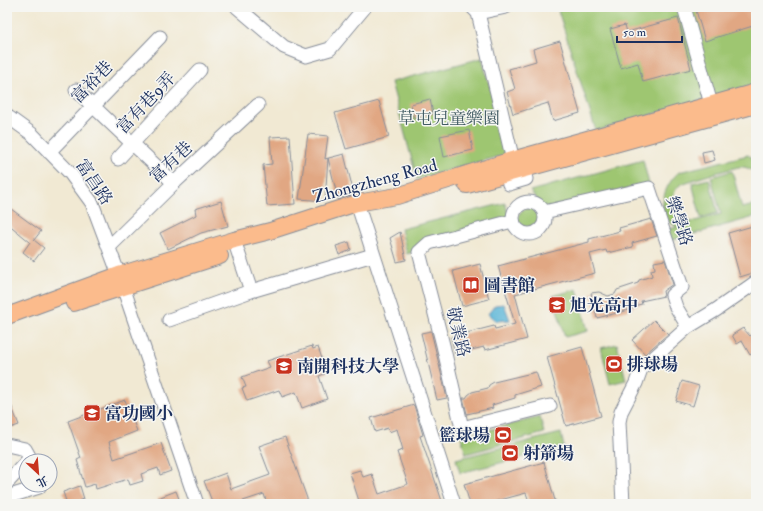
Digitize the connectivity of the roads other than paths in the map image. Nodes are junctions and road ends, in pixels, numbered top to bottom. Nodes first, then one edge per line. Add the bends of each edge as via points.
1 (237, 7) edge
2 (365, 7) edge
3 (506, 7) edge
4 (684, 7) edge
5 (475, 10) edge
6 (160, 38) dead end
7 (200, 70) dead end
8 (76, 90) dead end
9 (756, 92) edge
10 (711, 104) junction
11 (258, 105) dead end
12 (756, 105) edge
13 (93, 106) junction
14 (7, 116) edge
15 (132, 144) junction
16 (50, 152) junction
17 (118, 159) dead end
18 (515, 172) junction
19 (174, 183) junction
20 (524, 202) junction
21 (359, 208) junction
22 (544, 212) junction
23 (512, 221) junction
24 (236, 245) junction
25 (109, 247) junction
26 (373, 255) junction
27 (121, 281) junction
28 (755, 284) edge
29 (251, 291) junction
30 (7, 316) edge
31 (169, 320) dead end
32 (7, 327) edge
33 (688, 327) junction
34 (550, 406) dead end
35 (7, 446) edge
36 (27, 453) edge
37 (18, 471) edge
38 (7, 483) edge
39 (18, 492) edge
40 (8, 495) edge
41 (197, 504) edge
42 (454, 504) edge
43 (623, 504) edge

1 - 2 street via 284,47 306,56 330,49
3 - 5 street
4 - 10 street
5 - 18 street
6 - 13 street, 富裕巷
7 - 15 street, 富有巷9弄
8 - 13 street
9 - 10 main road, Zhongzheng Road
10 - 18 main road, Zhongzheng Road
11 - 19 street, 富有巷
12 - 18 main road, Zhongzheng Road
13 - 15 street
13 - 16 street, 富裕巷
14 - 16 street, 富昌路 via 32,134
15 - 17 street, 富有巷9弄
15 - 19 street
16 - 25 street, 富昌路 via 70,173 92,204
18 - 20 street
18 - 21 main road, Zhongzheng Road
19 - 25 street, 富有巷
20 - 22 street via 533,202
20 - 23 street via 514,210
21 - 24 main road, Zhongzheng Road via 270,231
21 - 26 street
22 - 23 street via 543,227 534,234 528,235 518,231
22 - 33 street, 樂學路 via 649,188 682,287 672,295
23 - 34 street, 敬業路 via 429,243 419,252 462,428
24 - 27 main road, Zhongzheng Road
24 - 29 street
25 - 27 street, 富昌路
26 - 29 street
26 - 42 street
27 - 30 main road, Zhongzheng Road
27 - 32 main road, Zhongzheng Road
27 - 41 street, 富昌路
28 - 33 street
29 - 31 street
33 - 43 street via 641,369 620,412
35 - 36 street via 25,449
37 - 38 street
39 - 40 street

